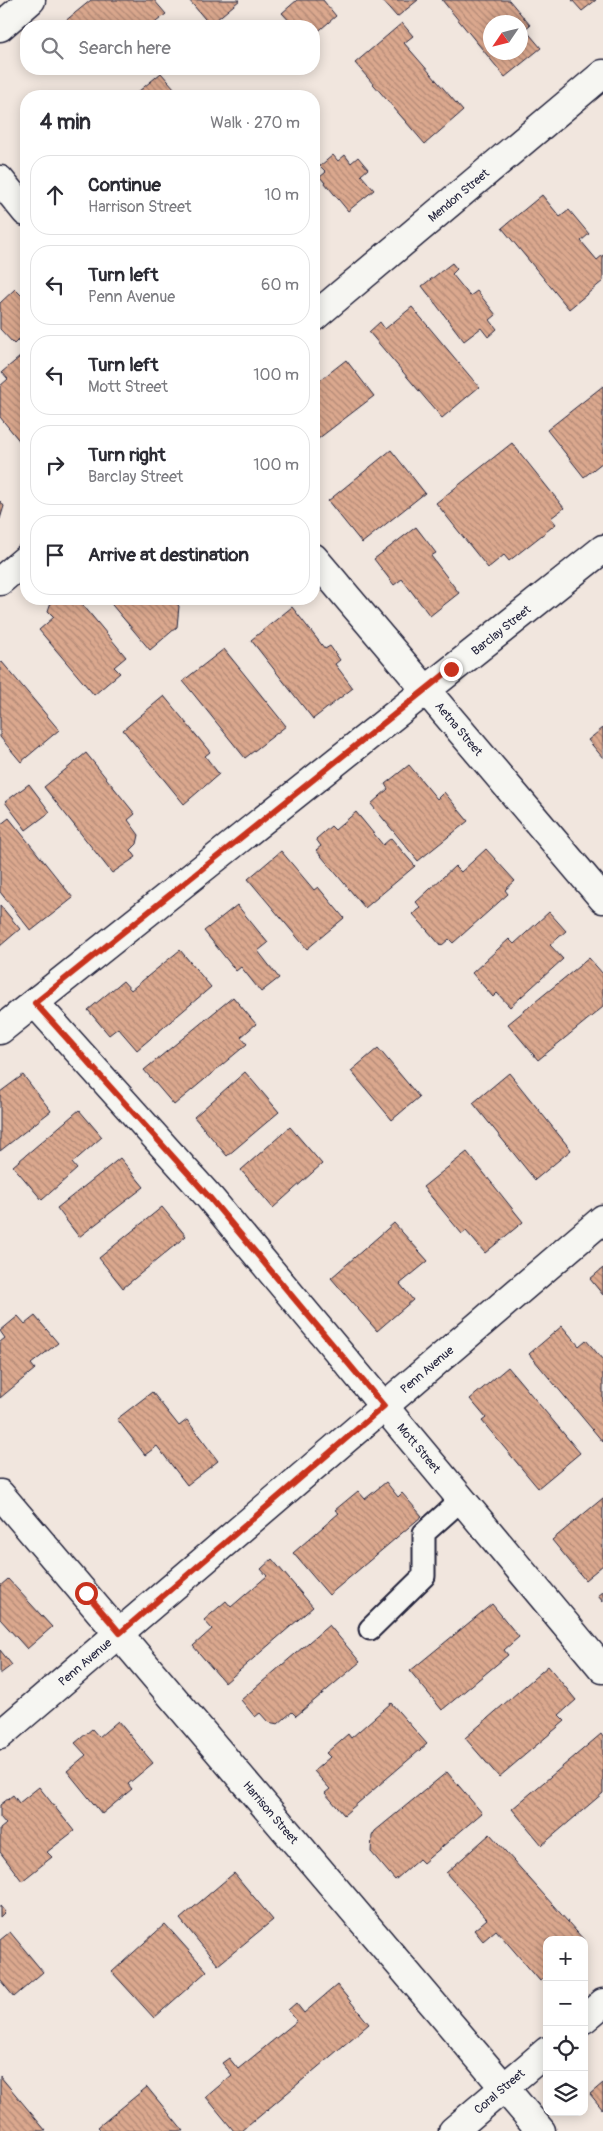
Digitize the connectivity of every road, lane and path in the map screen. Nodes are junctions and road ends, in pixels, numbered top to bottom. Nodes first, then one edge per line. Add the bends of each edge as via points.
1 (31, 0) edge
2 (0, 27) edge
3 (603, 74) edge
4 (0, 180) edge
5 (20, 205) edge
6 (320, 313) edge
7 (603, 548) edge
8 (20, 565) edge
9 (320, 565) edge
10 (0, 582) edge
11 (424, 690) junction
12 (603, 899) edge
13 (35, 1003) junction
14 (0, 1030) edge
15 (603, 1219) edge
16 (384, 1406) junction
17 (0, 1494) edge
18 (462, 1499) junction
19 (370, 1629) dead end
20 (120, 1633) junction
21 (603, 1669) edge
22 (0, 1735) edge
23 (603, 2003) edge
24 (588, 2016) edge
25 (543, 2054) edge
26 (504, 2087) junction
27 (453, 2131) edge
28 (540, 2131) edge

1 - 2 street
3 - 6 street, Mendon Street
4 - 5 street
7 - 11 street, Barclay Street
8 - 10 street
9 - 11 street, Aetna Street
11 - 12 street, Aetna Street
11 - 13 street, Barclay Street
13 - 14 street, Barclay Street
13 - 16 street, Mott Street via 210,1198
15 - 16 street, Penn Avenue
16 - 18 street, Mott Street
16 - 20 street, Penn Avenue
17 - 20 street, Harrison Street
18 - 19 lane via 424,1533 424,1576
18 - 21 street, Mott Street
20 - 22 street, Penn Avenue
20 - 26 street, Harrison Street
23 - 24 street
25 - 26 street, Coral Street
26 - 27 street, Coral Street
26 - 28 street, Harrison Street

